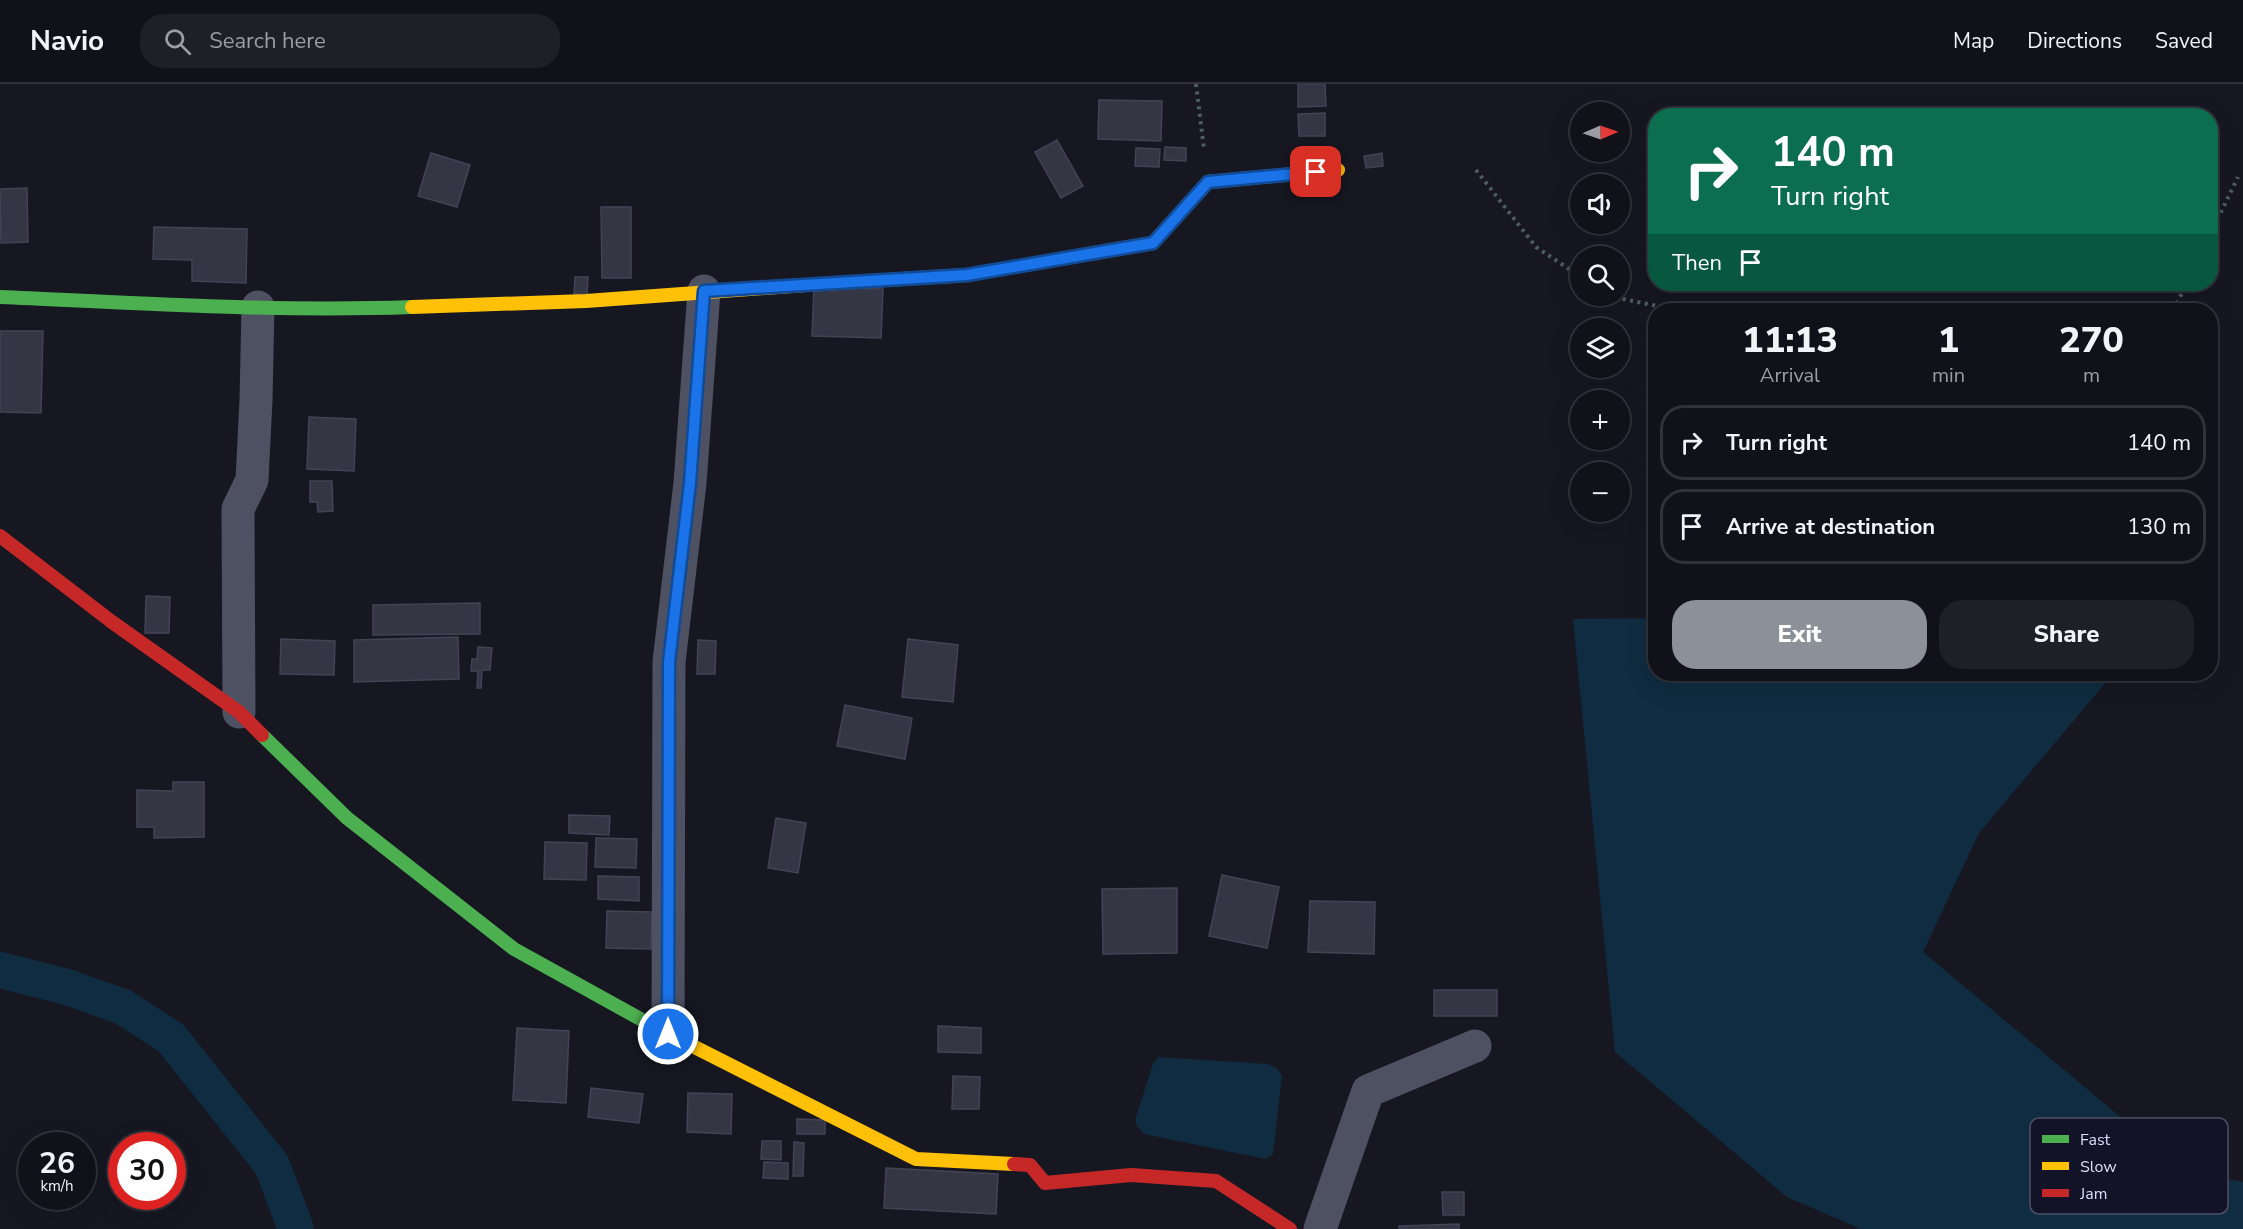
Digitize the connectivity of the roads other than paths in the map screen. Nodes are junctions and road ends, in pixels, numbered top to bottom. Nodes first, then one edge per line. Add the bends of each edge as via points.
1 (1338, 170) dead end
2 (704, 291) junction
3 (0, 297) edge
4 (258, 307) junction
5 (0, 536) edge
6 (239, 712) junction
7 (668, 1034) junction
8 (1474, 1047) dead end
9 (1290, 1229) edge
10 (1320, 1229) edge

1 - 2 street via 1208,182 1153,243 967,275
2 - 4 street via 574,302 356,309
2 - 7 street via 690,483 669,662
3 - 4 street
4 - 6 street via 252,480 238,508
5 - 6 street
6 - 7 street via 347,818 514,949
7 - 9 street via 916,1159 1030,1165 1045,1183 1131,1175 1216,1181
8 - 10 street via 1368,1091

